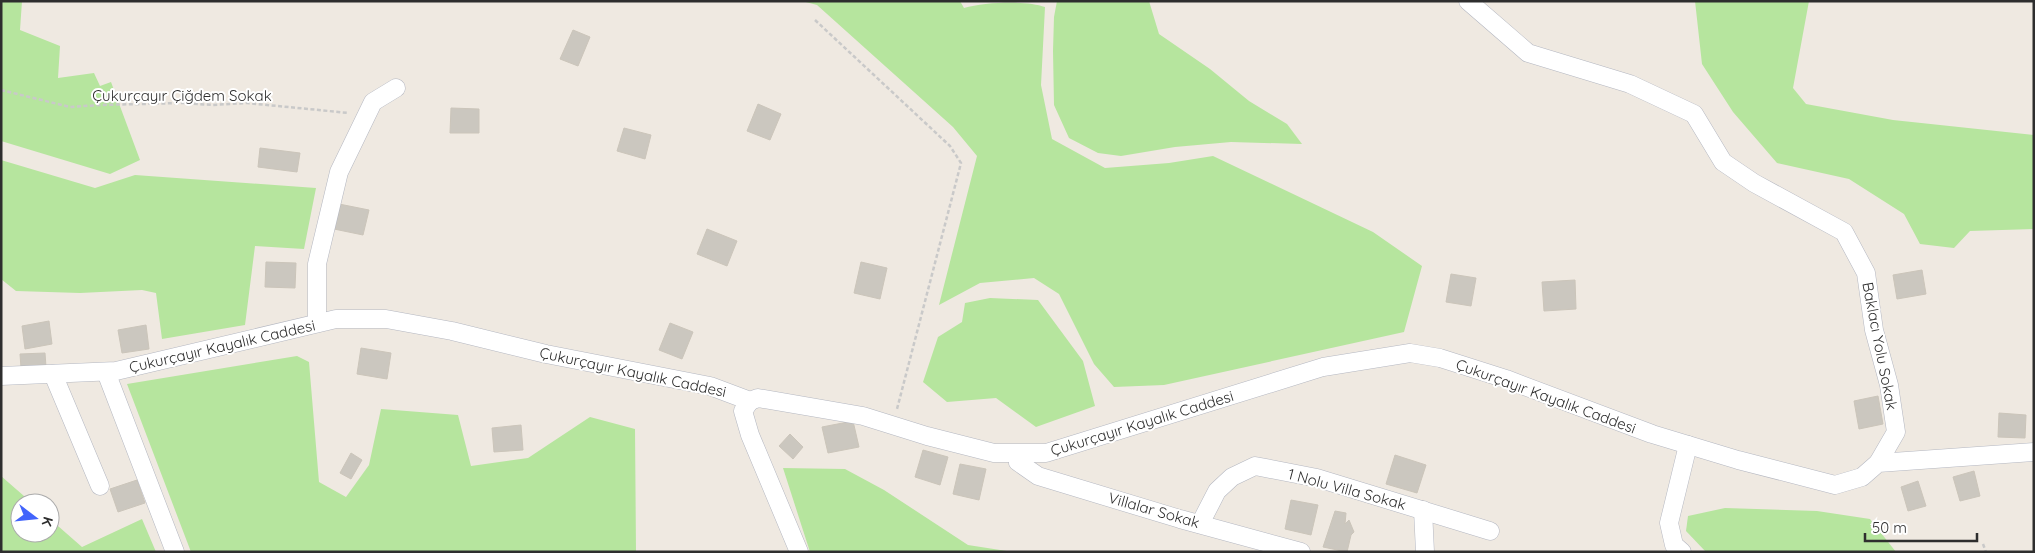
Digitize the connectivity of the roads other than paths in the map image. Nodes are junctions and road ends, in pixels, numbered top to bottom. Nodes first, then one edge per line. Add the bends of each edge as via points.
1 (1468, 1) edge
2 (396, 88) dead end
3 (317, 323) junction
4 (106, 372) junction
5 (53, 374) junction
6 (1, 376) edge
7 (750, 401) junction
8 (1688, 445) junction
9 (2034, 452) edge
10 (1020, 454) junction
11 (1878, 463) junction
12 (100, 486) dead end
13 (1423, 510) junction
14 (1200, 524) junction
15 (1490, 531) dead end
16 (175, 552) edge
17 (799, 552) edge
18 (1301, 552) edge
19 (1425, 552) edge
20 (1682, 552) edge

1 - 11 street, Baklacı Yolu Sokak via 1528,53 1630,84 1694,114 1723,162 1754,183 1844,232 1866,273 1874,330 1896,432
2 - 3 street via 373,102 340,172 317,264
3 - 4 street, Çukurçayır Kayalık Caddesi
3 - 7 street, Çukurçayır Kayalık Caddesi via 336,319 386,319 710,386
4 - 5 street, Çukurçayır Kayalık Caddesi
4 - 16 street
5 - 6 street, Çukurçayır Kayalık Caddesi
5 - 12 street
7 - 10 street, Çukurçayır Kayalık Caddesi via 758,398 863,416 994,453
7 - 17 street via 743,411 750,435
8 - 10 street, Çukurçayır Kayalık Caddesi via 1506,379 1440,358 1410,353 1323,367 1046,453
8 - 11 street, Çukurçayır Kayalık Caddesi via 1835,485 1862,477
8 - 20 street via 1669,522 1674,545
9 - 11 street
10 - 14 street, Villalar Sokak via 1018,462 1038,476
13 - 14 street, 1 Nolu Villa Sokak via 1317,478 1255,466 1232,477 1217,491
13 - 15 street, 1 Nolu Villa Sokak
13 - 19 street
14 - 18 street, Villalar Sokak

